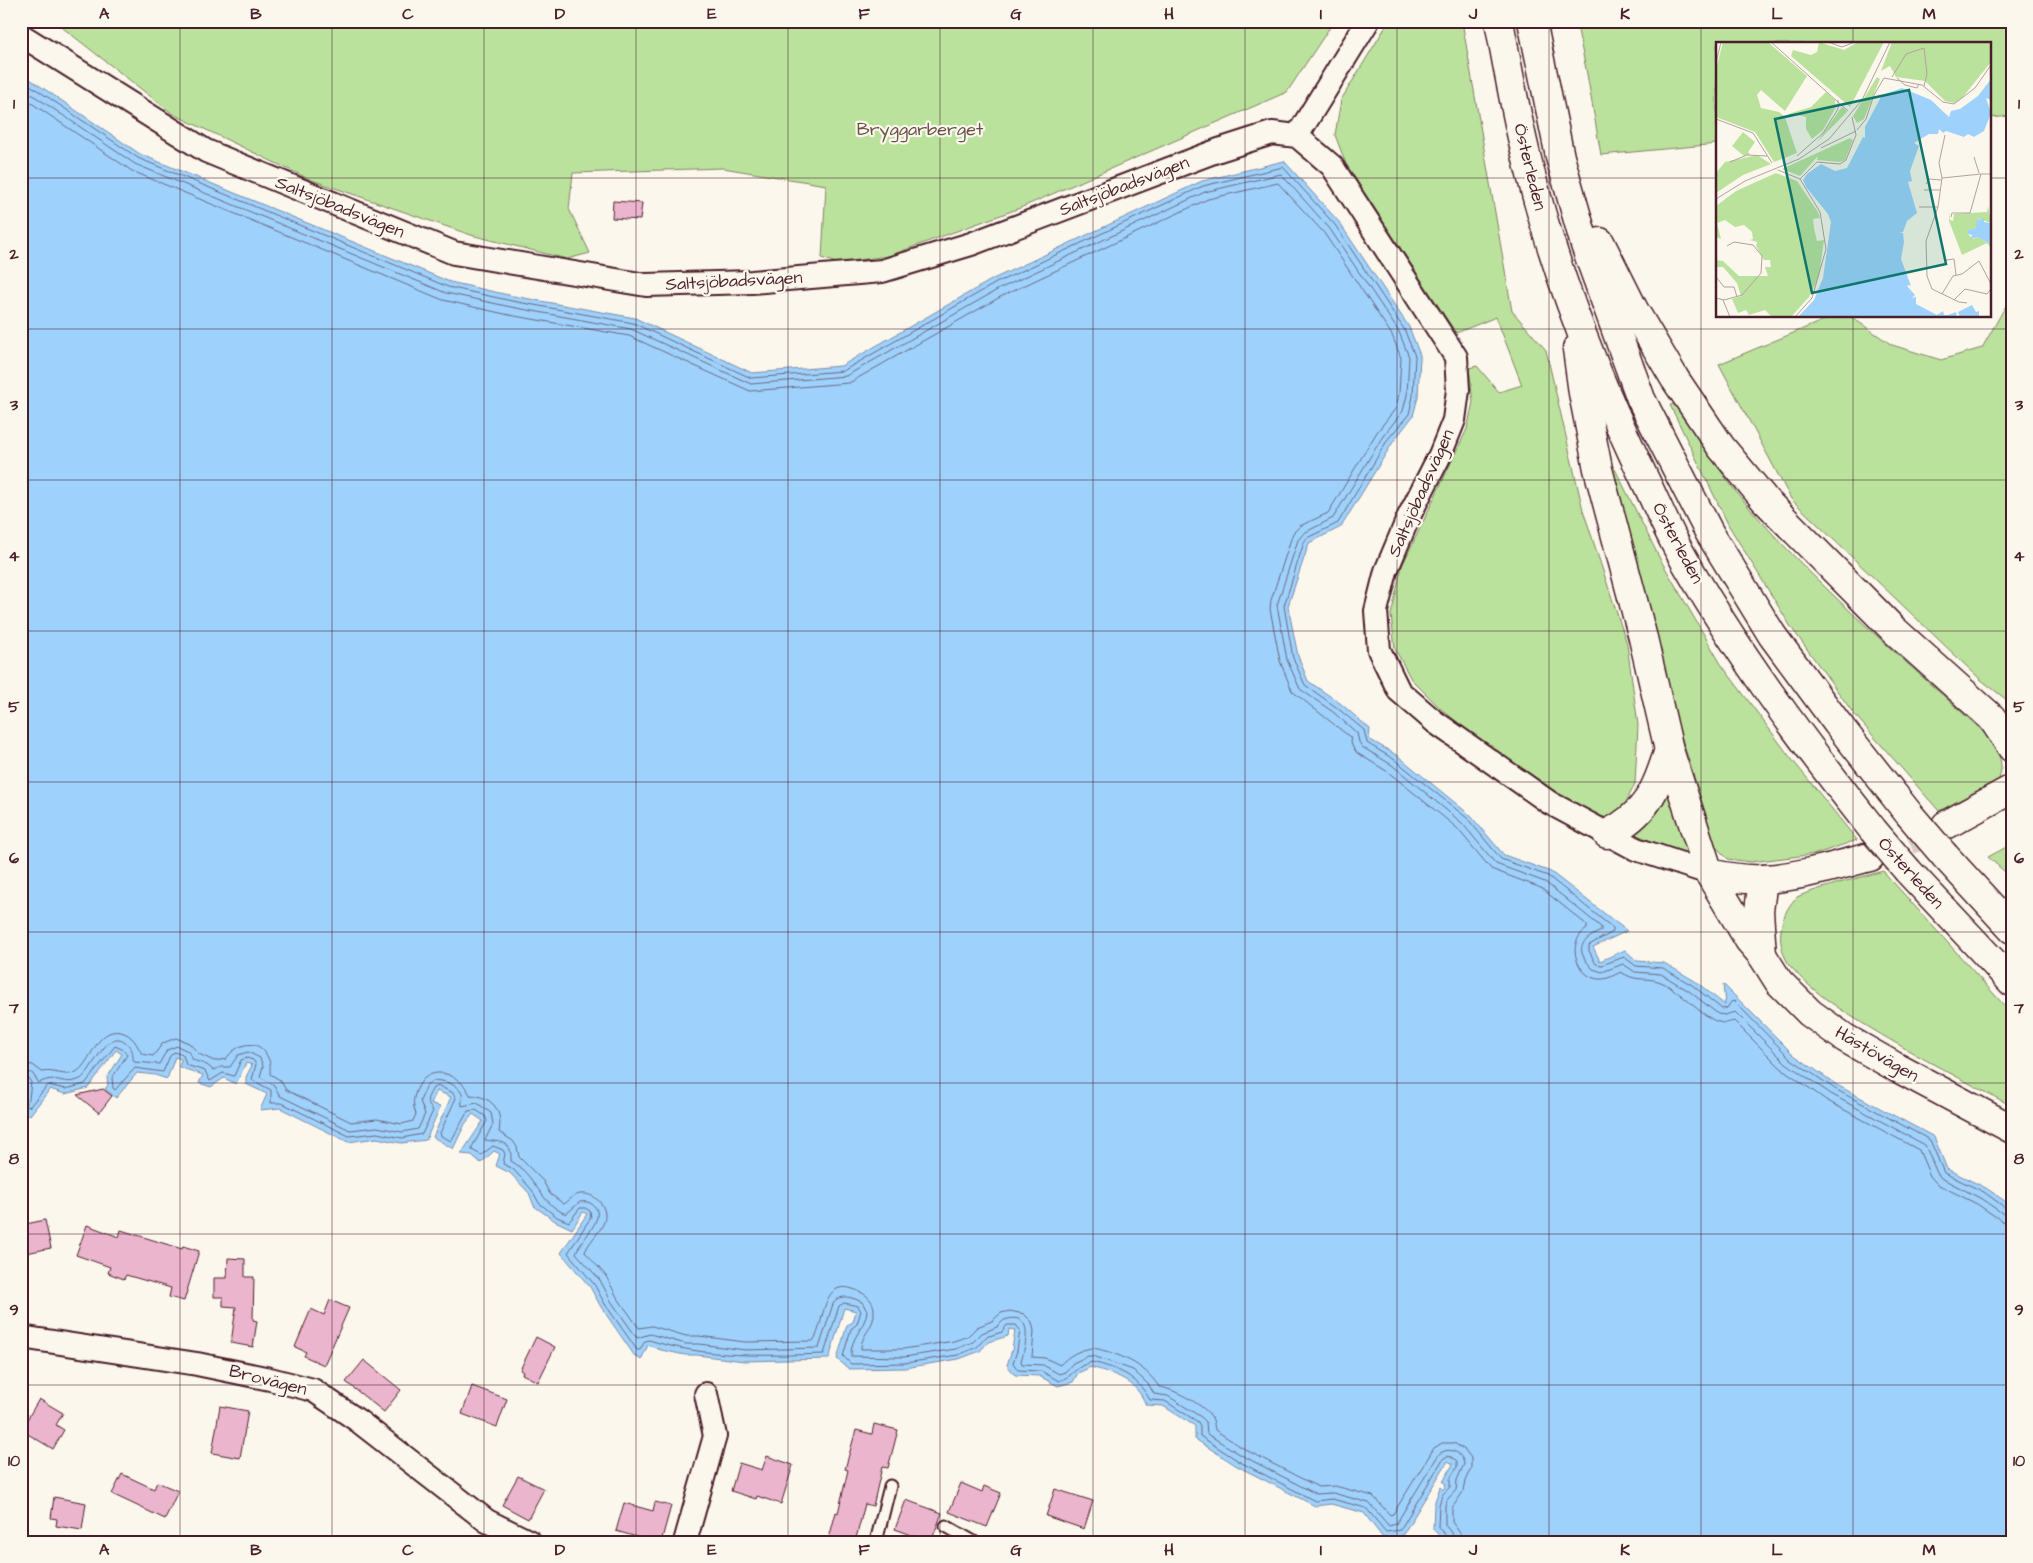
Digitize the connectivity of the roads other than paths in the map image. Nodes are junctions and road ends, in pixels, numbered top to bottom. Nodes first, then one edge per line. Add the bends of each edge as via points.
1 (1368, 21) edge
2 (1499, 21) edge
3 (1532, 21) edge
4 (21, 34) edge
5 (1297, 136) junction
6 (1560, 157) junction
7 (1570, 300) junction
8 (2002, 722) edge
9 (2012, 748) edge
10 (1669, 750) junction
11 (2012, 789) edge
12 (1946, 825) tunnel mouth
13 (1607, 834) junction
14 (1870, 857) tunnel mouth
15 (1709, 873) junction
16 (1763, 879) junction
17 (2012, 928) edge
18 (1762, 955) junction
19 (2012, 982) edge
20 (2012, 1129) edge
21 (21, 1337) edge
22 (706, 1394) dead end
23 (890, 1486) dead end
24 (946, 1526) dead end
25 (530, 1542) edge
26 (685, 1542) edge
27 (876, 1542) edge
28 (974, 1542) edge

1 - 5 street
2 - 7 main road, Österleden via 1528,164
3 - 6 main road, Österleden
4 - 5 street, Saltsjöbadsvägen via 206,151 454,253 646,285 752,282 882,271 971,244 1219,150 1272,133
5 - 13 street, Saltsjöbadsvägen via 1332,166 1456,357 1458,390 1454,420 1386,571 1376,611 1380,650 1399,691 1435,722 1550,802
6 - 8 main road via 1634,310 1721,447 1765,500 1894,630
6 - 17 main road, Österleden, bridge via 1585,245 1642,399 1709,532 1772,635 1837,723 1909,814
7 - 10 main road, Hästövägen via 1598,469
7 - 19 main road, Österleden, bridge via 1613,414 1677,547 1741,652 1804,743 1873,830
8 - 9 main road
10 - 13 main road via 1650,799 1626,824
10 - 15 main road, Hästövägen
11 - 12 main road
13 - 15 street, Saltsjöbadsvägen via 1636,849
14 - 16 main road
15 - 16 main road
15 - 18 main road, Hästövägen via 1749,940
16 - 18 main road, Hästövägen via 1759,912
18 - 20 main road, Hästövägen via 1779,982 1810,1013 1845,1038
21 - 25 street, Brovägen via 198,1364 313,1390 487,1521
22 - 26 street via 715,1436
23 - 27 lane
24 - 28 lane

